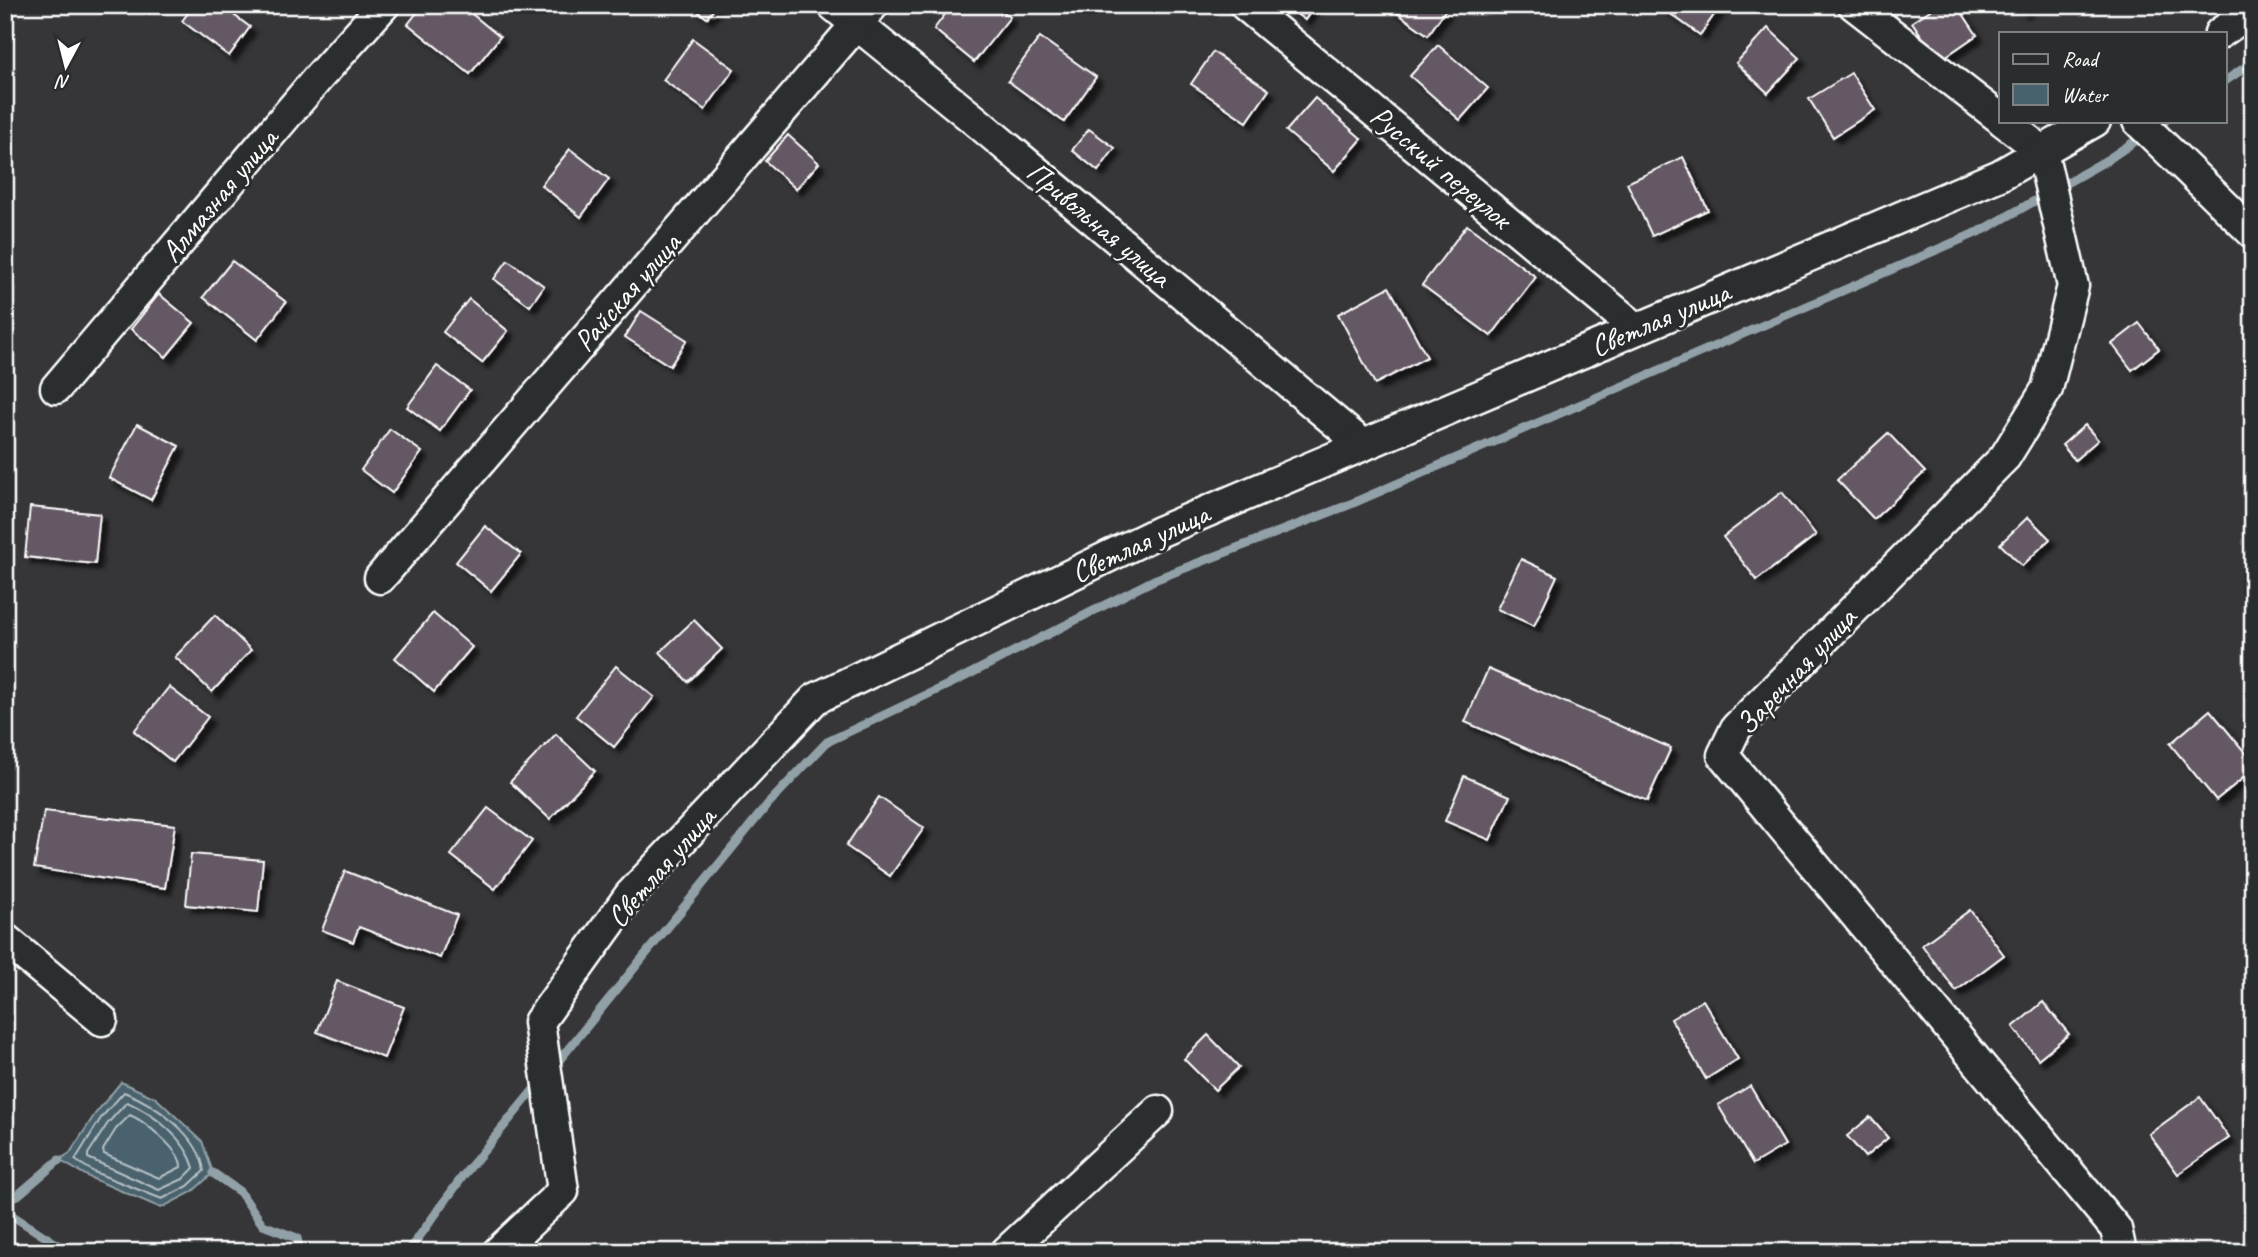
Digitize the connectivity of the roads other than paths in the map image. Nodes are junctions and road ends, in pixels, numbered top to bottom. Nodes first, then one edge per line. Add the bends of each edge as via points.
1 (384, 5) edge
2 (833, 5) edge
3 (1245, 5) edge
4 (1854, 5) edge
5 (2253, 10) edge
6 (865, 15) edge
7 (2221, 32) edge
8 (1999, 118) edge
9 (2005, 122) edge
10 (2093, 122) edge
11 (2139, 122) edge
12 (2042, 151) junction
13 (2253, 233) edge
14 (1637, 329) junction
15 (57, 387) dead end
16 (1363, 445) junction
17 (380, 578) dead end
18 (5, 939) edge
19 (102, 1020) dead end
20 (1158, 1111) dead end
21 (498, 1252) edge
22 (1006, 1252) edge
23 (2121, 1252) edge

1 - 15 street, Алмазная улица
2 - 6 street, Привольная улица
3 - 14 street, Русский переулок
4 - 8 street
5 - 7 street
6 - 16 street, Привольная улица via 977,122
6 - 17 street, Райская улица
9 - 12 street
10 - 12 street, Светлая улица
11 - 13 street
12 - 14 street, Светлая улица via 2000,175
12 - 23 street, Заречная улица via 2073,286 2047,389 2005,457 1737,728 1723,755 2116,1229
14 - 16 street, Светлая улица
16 - 21 street, Светлая улица via 1161,531 815,699 630,895 539,1022 563,1191
18 - 19 street
20 - 22 street

